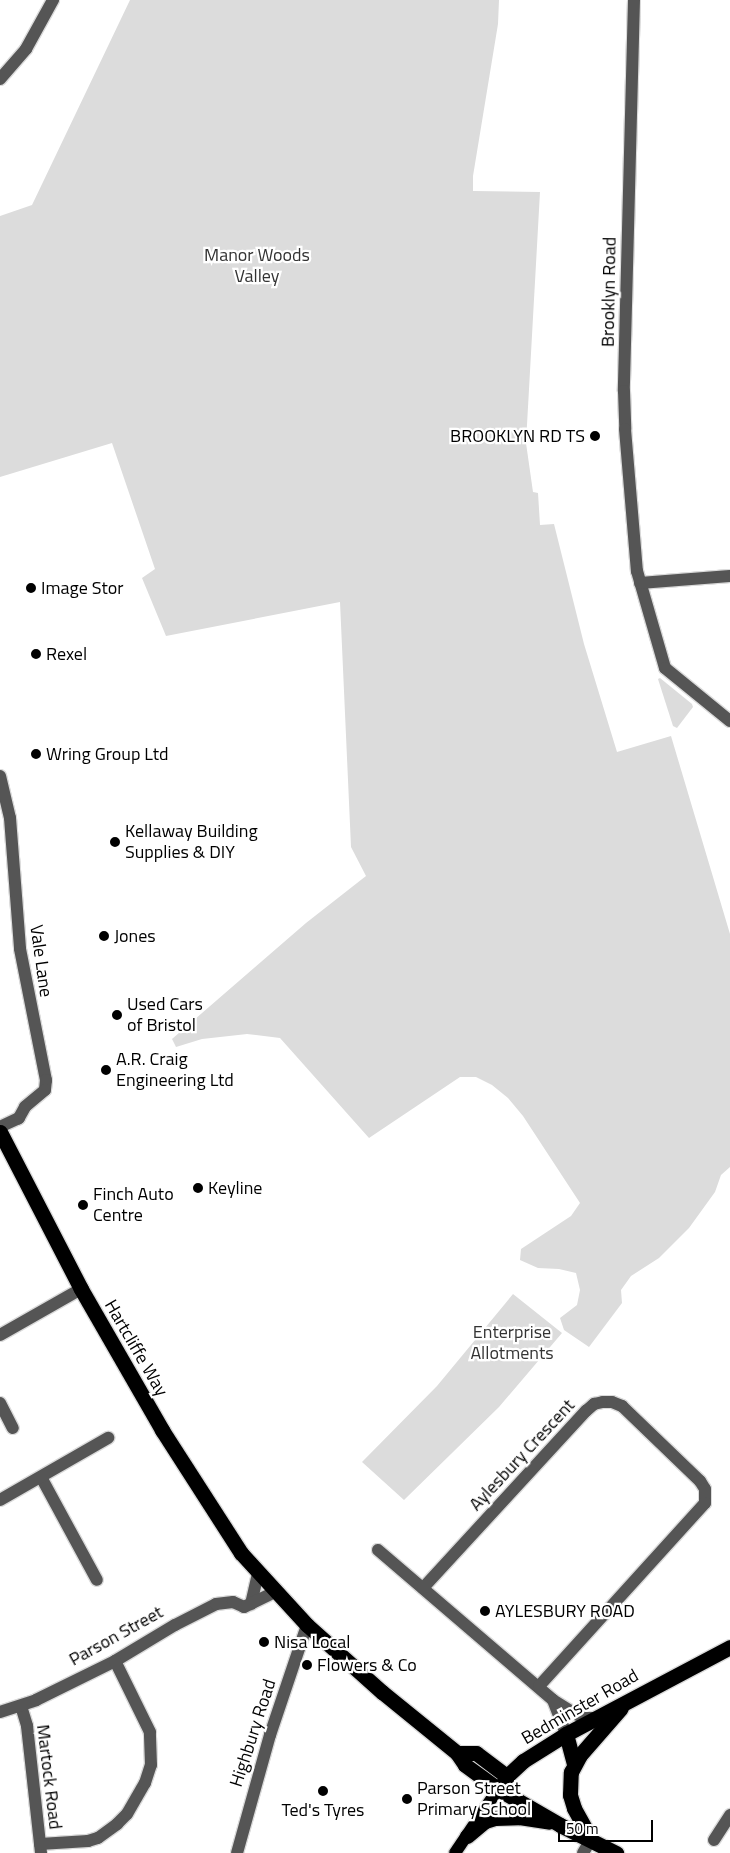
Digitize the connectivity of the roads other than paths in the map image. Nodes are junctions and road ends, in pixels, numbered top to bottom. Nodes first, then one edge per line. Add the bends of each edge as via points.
1 (53, 0) edge
2 (634, 0) edge
3 (0, 79) edge
4 (730, 576) edge
5 (640, 583) junction
6 (730, 721) edge
7 (0, 776) edge
8 (0, 1127) edge
9 (0, 1132) edge
10 (80, 1289) junction
11 (0, 1335) edge
12 (0, 1402) edge
13 (13, 1428) dead end
14 (108, 1438) dead end
15 (40, 1477) junction
16 (0, 1500) edge
17 (378, 1550) dead end
18 (258, 1573) junction
19 (98, 1580) dead end
20 (423, 1588) junction
21 (276, 1592) junction
22 (251, 1604) junction
23 (307, 1625) junction
24 (730, 1646) edge
25 (115, 1661) junction
26 (539, 1686) junction
27 (553, 1700) junction
28 (629, 1700) junction
29 (21, 1706) junction
30 (0, 1712) edge
31 (595, 1718) junction
32 (566, 1734) junction
33 (457, 1753) junction
34 (574, 1764) junction
35 (507, 1776) junction
36 (498, 1789) junction
37 (730, 1815) edge
38 (560, 1825) junction
39 (467, 1836) junction
40 (591, 1839) junction
41 (714, 1840) dead end
42 (40, 1849) edge
43 (237, 1853) edge
44 (455, 1853) edge
45 (583, 1853) edge
46 (616, 1853) edge

1 - 3 street via 26,49
2 - 5 street, Brooklyn Road via 624,391 626,448
4 - 5 street
5 - 6 street, Brooklyn Road via 665,668
7 - 8 street, Vale Lane via 10,818 20,949 46,1080 45,1090 25,1107 19,1118
9 - 10 highway, Hartcliffe Way
10 - 11 street
10 - 18 highway, Hartcliffe Way via 211,1510
12 - 13 street
14 - 15 street
15 - 16 street
15 - 19 street
17 - 20 street
18 - 21 highway
18 - 22 street
20 - 26 street
20 - 26 street, Aylesbury Crescent via 594,1404 612,1402 622,1406 700,1481 705,1489 705,1503
21 - 22 street, Parson Street
21 - 23 highway
22 - 25 street, Parson Street via 244,1607 233,1602 216,1604
23 - 33 highway
23 - 43 street, Highbury Road via 265,1752
24 - 28 highway, Bedminster Road
25 - 29 street, Parson Street
25 - 42 street via 150,1732 151,1765 145,1783 127,1814 98,1838
26 - 27 street
27 - 31 street via 575,1714
27 - 32 street
28 - 31 highway, Bedminster Road
28 - 34 highway
29 - 30 street, Parson Street
29 - 42 street, Martock Road via 27,1726
31 - 32 highway, Bedminster Road
32 - 34 highway
32 - 35 highway, Bedminster Road via 523,1761
33 - 35 highway via 476,1753
33 - 36 highway via 465,1765
34 - 40 highway via 569,1779 570,1795
35 - 36 main road, Bedminster Road
36 - 38 highway
36 - 39 main road, Bedminster Road
37 - 41 street
38 - 39 highway via 505,1817 485,1821
38 - 40 highway
39 - 44 main road, Bedminster Road
40 - 45 street
40 - 46 highway

